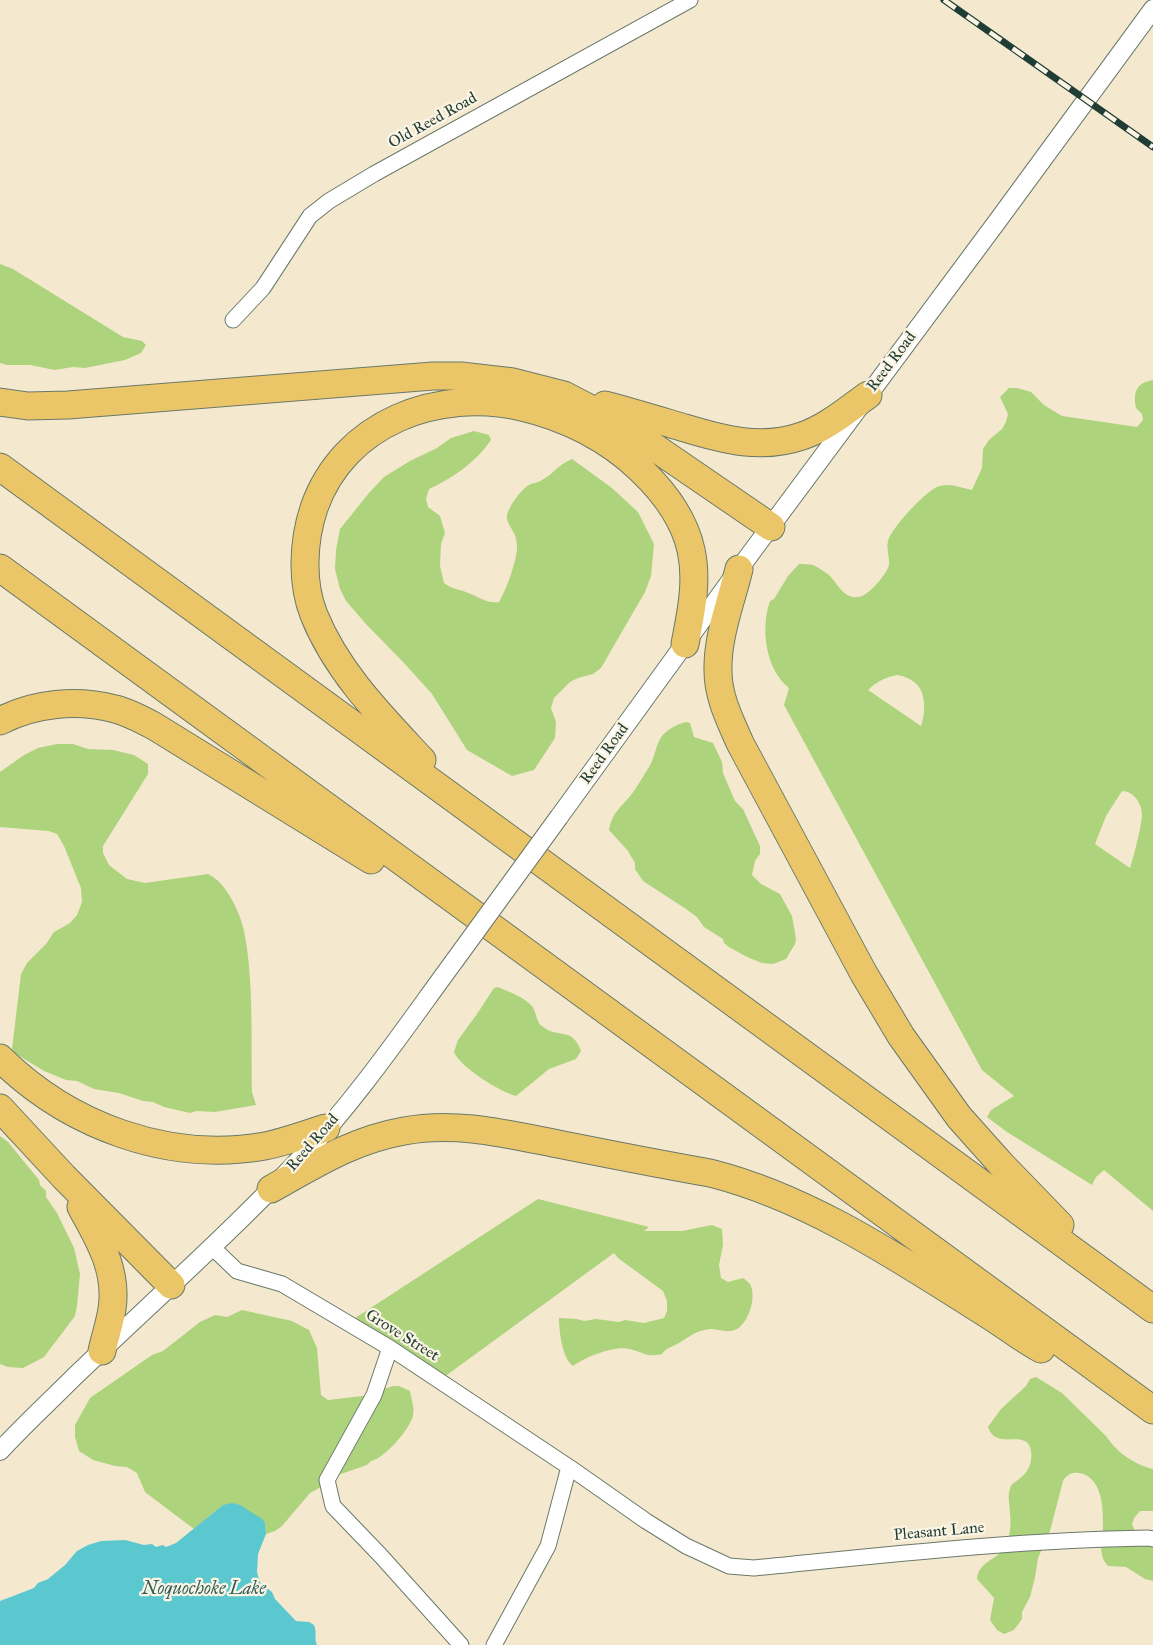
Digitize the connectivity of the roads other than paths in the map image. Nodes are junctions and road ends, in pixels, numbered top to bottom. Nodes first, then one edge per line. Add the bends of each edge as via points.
1 (690, 0) edge
2 (1153, 9) edge
3 (233, 320) dead end
4 (564, 395) junction
5 (868, 395) junction
6 (0, 402) edge
7 (0, 467) edge
8 (771, 527) junction
9 (0, 568) edge
10 (739, 569) junction
11 (685, 644) junction
12 (0, 721) edge
13 (461, 803) junction
14 (501, 935) junction
15 (0, 1058) edge
16 (0, 1108) edge
17 (327, 1128) junction
18 (64, 1177) junction
19 (271, 1189) junction
20 (212, 1247) junction
21 (1116, 1282) junction
22 (171, 1285) junction
23 (1153, 1309) edge
24 (390, 1348) junction
25 (102, 1351) junction
26 (1153, 1411) edge
27 (0, 1451) edge
28 (569, 1467) junction
29 (1153, 1539) edge
30 (729, 1566) joint
31 (461, 1645) edge
32 (494, 1645) edge

1 - 3 street, Old Reed Road via 329,201 310,216 263,288
2 - 5 street, Reed Road
4 - 5 highway via 722,439 771,443 802,436
4 - 6 highway via 513,382 433,376 68,405
4 - 8 highway via 630,431
5 - 8 street, Reed Road
7 - 13 highway
8 - 10 street, Reed Road
9 - 14 highway
10 - 11 street, Reed Road
10 - 21 highway via 722,635 718,671 724,705 746,753 864,974 918,1061 980,1141
11 - 13 highway via 693,594 693,565 686,534 662,492 617,450 557,418 501,404 438,405 405,414 376,429 340,461 315,504 306,547 309,597 329,645 350,678
11 - 17 street, Reed Road, bridge via 455,960
12 - 14 highway via 41,706 81,703 135,716 376,864
13 - 21 highway
14 - 26 highway
15 - 17 highway via 67,1110 109,1130 153,1143 195,1149 240,1149 266,1146
16 - 18 highway
17 - 19 street, Reed Road
18 - 22 highway
18 - 25 highway via 103,1248 112,1276 112,1310
19 - 20 street, Reed Road
19 - 26 highway via 359,1143 404,1131 450,1126 730,1178 774,1193 847,1230 1036,1347
20 - 22 street, Reed Road
20 - 24 street, Grove Street via 237,1271 282,1284
21 - 23 highway
22 - 25 street, Reed Road
24 - 28 street, Grove Street
24 - 31 street via 374,1395 327,1480 333,1506
25 - 27 street, Reed Road
28 - 30 street, Grove Street via 676,1539
28 - 32 street via 548,1546
29 - 30 street, Pleasant Lane via 1019,1543 754,1568

